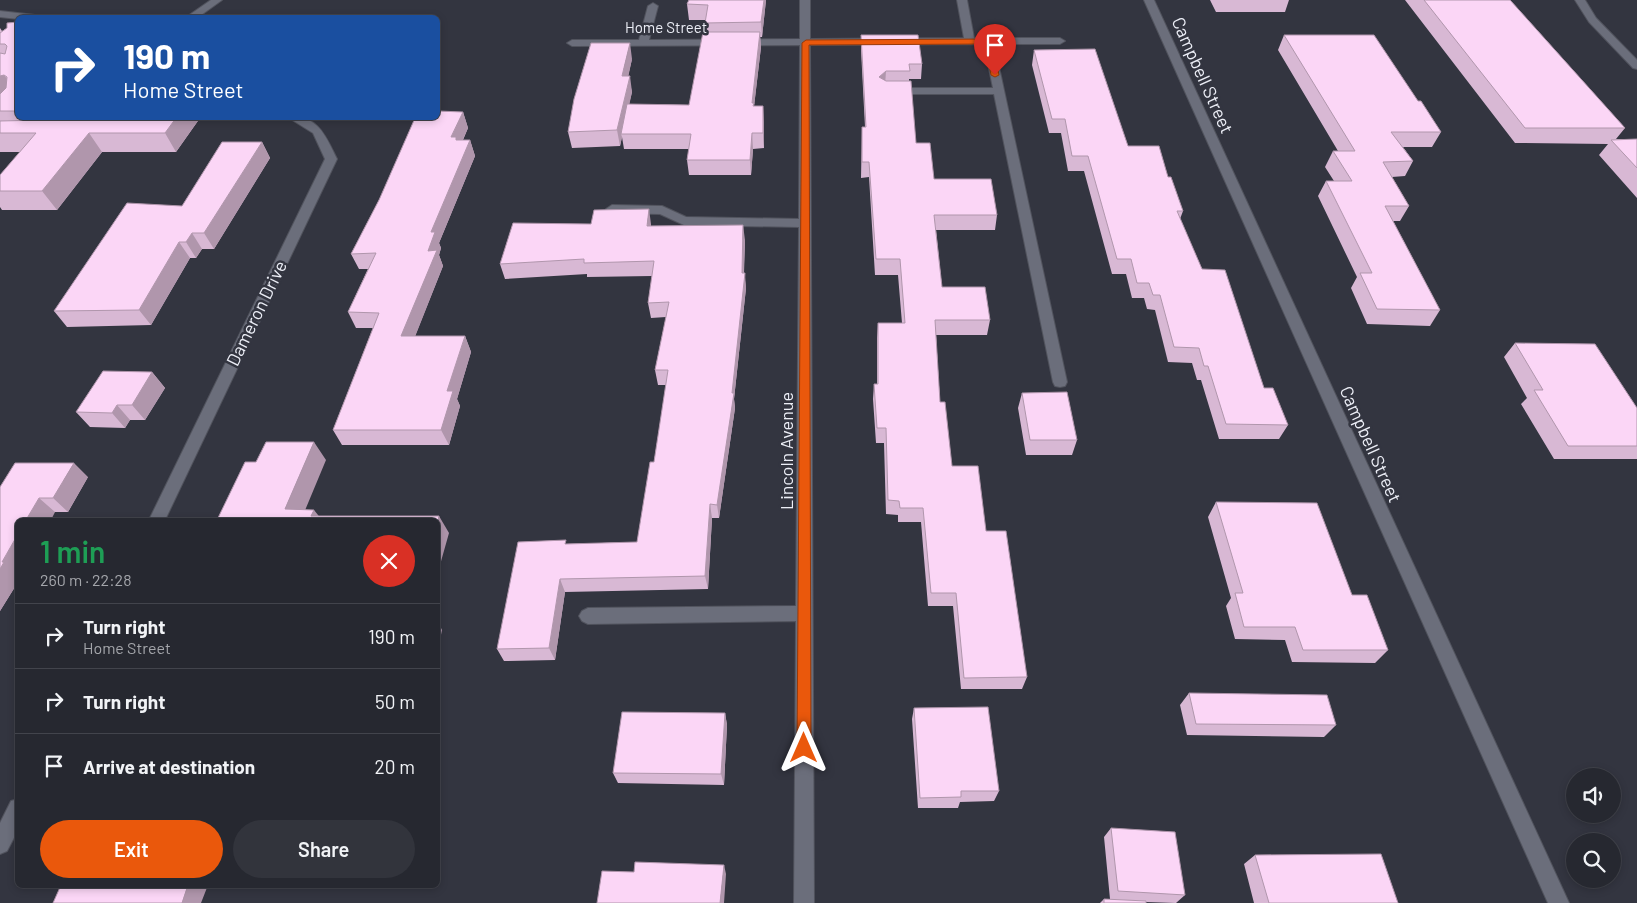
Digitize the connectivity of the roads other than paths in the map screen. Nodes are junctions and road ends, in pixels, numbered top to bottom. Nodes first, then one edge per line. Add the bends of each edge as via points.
1 (217, 0) edge
2 (804, 0) edge
3 (962, 0) edge
4 (1149, 0) edge
5 (1580, 0) edge
6 (653, 6) dead end
7 (0, 14) edge
8 (194, 15) edge
9 (15, 16) edge
10 (988, 41) junction
11 (1060, 41) dead end
12 (572, 42) dead end
13 (643, 42) junction
14 (970, 42) junction
15 (806, 43) junction
16 (1637, 66) edge
17 (885, 91) edge
18 (999, 92) junction
19 (298, 120) edge
20 (612, 209) edge
21 (805, 223) junction
22 (1060, 382) dead end
23 (158, 518) edge
24 (805, 613) junction
25 (588, 616) dead end
26 (15, 814) edge
27 (0, 844) edge
28 (804, 903) edge
29 (1559, 903) edge

1 - 8 street
2 - 15 street, Lincoln Avenue
3 - 14 street
4 - 29 street, Campbell Street
5 - 16 street via 1592,20
6 - 13 street
7 - 9 street
10 - 11 street, Home Street
10 - 14 street, Home Street
10 - 18 street
12 - 13 street, Home Street
13 - 15 street, Home Street
14 - 15 street, Home Street
15 - 21 street, Lincoln Avenue
17 - 18 street
18 - 22 street
19 - 23 street, Dameron Drive via 318,131 331,159
20 - 21 street via 662,210 684,221
21 - 24 street, Lincoln Avenue
24 - 25 street
24 - 28 street, Lincoln Avenue
26 - 27 street

